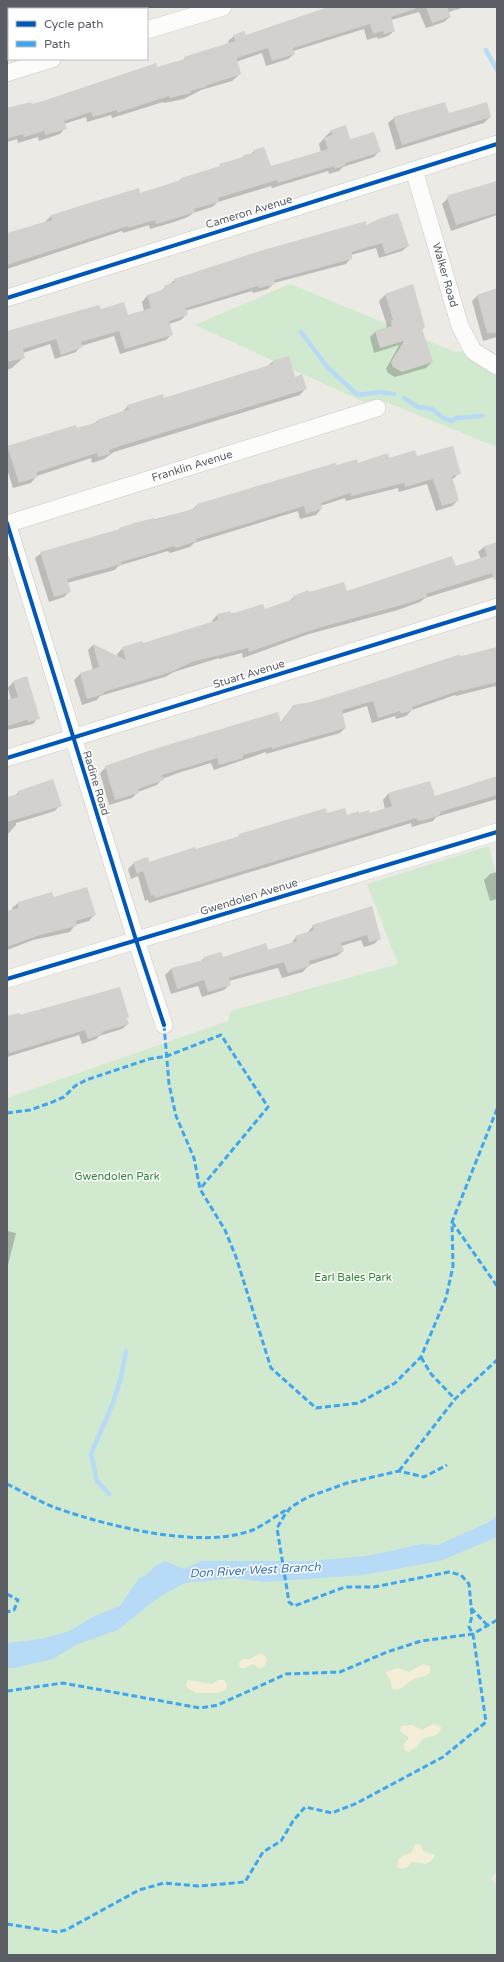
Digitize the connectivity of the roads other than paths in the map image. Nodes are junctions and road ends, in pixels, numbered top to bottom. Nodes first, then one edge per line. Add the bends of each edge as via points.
1 (223, 7) edge
2 (148, 30) edge
3 (49, 60) edge
4 (7, 72) edge
5 (497, 144) edge
6 (414, 170) junction
7 (7, 298) edge
8 (497, 366) edge
9 (377, 408) dead end
10 (7, 523) edge
11 (497, 607) edge
12 (73, 738) junction
13 (7, 758) edge
14 (497, 832) edge
15 (136, 940) junction
16 (7, 979) edge
17 (164, 1026) dead end

1 - 2 street
3 - 4 street
5 - 6 street, Cameron Avenue
6 - 7 street, Cameron Avenue
6 - 8 street, Walker Road via 460,326 473,351
9 - 10 street, Franklin Avenue
10 - 12 street, Radine Road
11 - 12 street, Stuart Avenue
12 - 13 street, Stuart Avenue
12 - 15 street, Radine Road
14 - 15 street, Gwendolen Avenue
15 - 16 street, Gwendolen Avenue
15 - 17 street, Radine Road

